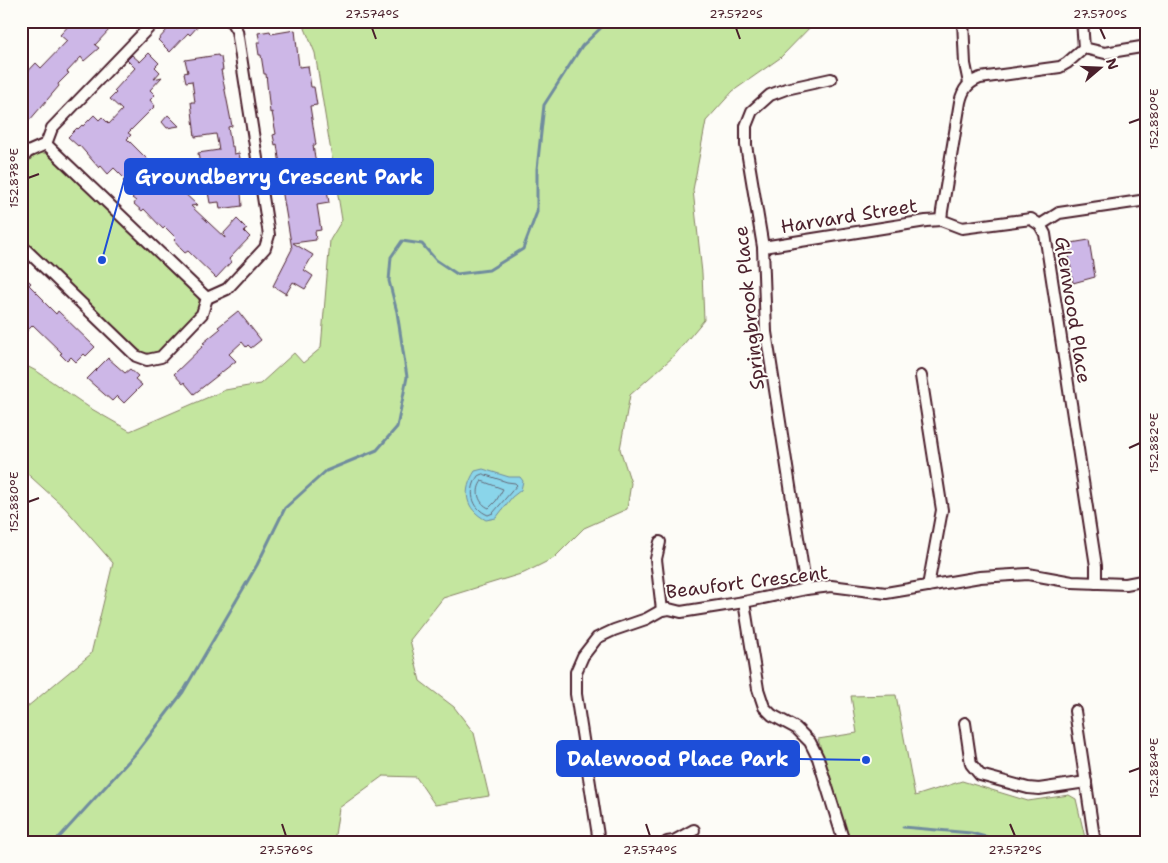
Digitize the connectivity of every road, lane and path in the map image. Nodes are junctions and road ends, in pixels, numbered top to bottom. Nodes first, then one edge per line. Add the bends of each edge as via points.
1 (155, 21) edge
2 (231, 21) edge
3 (963, 21) edge
4 (1082, 21) edge
5 (1147, 46) edge
6 (1084, 48) junction
7 (830, 79) dead end
8 (969, 83) junction
9 (46, 144) junction
10 (21, 160) edge
11 (1147, 200) edge
12 (941, 220) junction
13 (1040, 224) junction
14 (21, 245) edge
15 (763, 247) junction
16 (207, 298) junction
17 (921, 376) dead end
18 (660, 542) dead end
19 (1147, 580) edge
20 (1096, 583) junction
21 (928, 586) junction
22 (806, 589) junction
23 (744, 602) junction
24 (662, 610) junction
25 (1075, 711) dead end
26 (965, 723) dead end
27 (1086, 782) junction
28 (694, 830) dead end
29 (599, 842) edge
30 (667, 842) edge
31 (844, 842) edge
32 (1096, 842) edge

1 - 9 street via 52,128
2 - 16 street via 237,32 269,235 265,248 227,289
3 - 8 street
4 - 6 street
5 - 6 street via 1105,53
6 - 8 street via 1060,67 980,78
7 - 15 street, Springbrook Place via 770,95 752,111 746,126 746,145
8 - 12 street via 960,102
9 - 10 street via 28,152
9 - 16 street
11 - 13 street via 1058,213
12 - 13 street, Glenwood Place via 962,228 1031,219
12 - 15 street, Harvard Street
13 - 20 street, Glenwood Place via 1045,234
14 - 16 street via 136,356 147,360 161,357 202,314
15 - 22 street, Springbrook Place via 766,332
17 - 21 street via 942,510
18 - 24 street via 656,559
19 - 20 street, Beaufort Crescent via 1126,584
20 - 21 street, Beaufort Crescent via 1028,574 980,577
21 - 22 street, Beaufort Crescent via 886,593 831,586
22 - 23 street, Beaufort Crescent
23 - 24 street, Beaufort Crescent via 682,612
23 - 31 street via 758,690 764,708 796,728 810,742
24 - 29 street, Beaufort Crescent via 598,638 583,656 576,672 577,703
25 - 27 street
26 - 27 street via 971,764 980,775 1039,789
27 - 32 street
28 - 30 street

